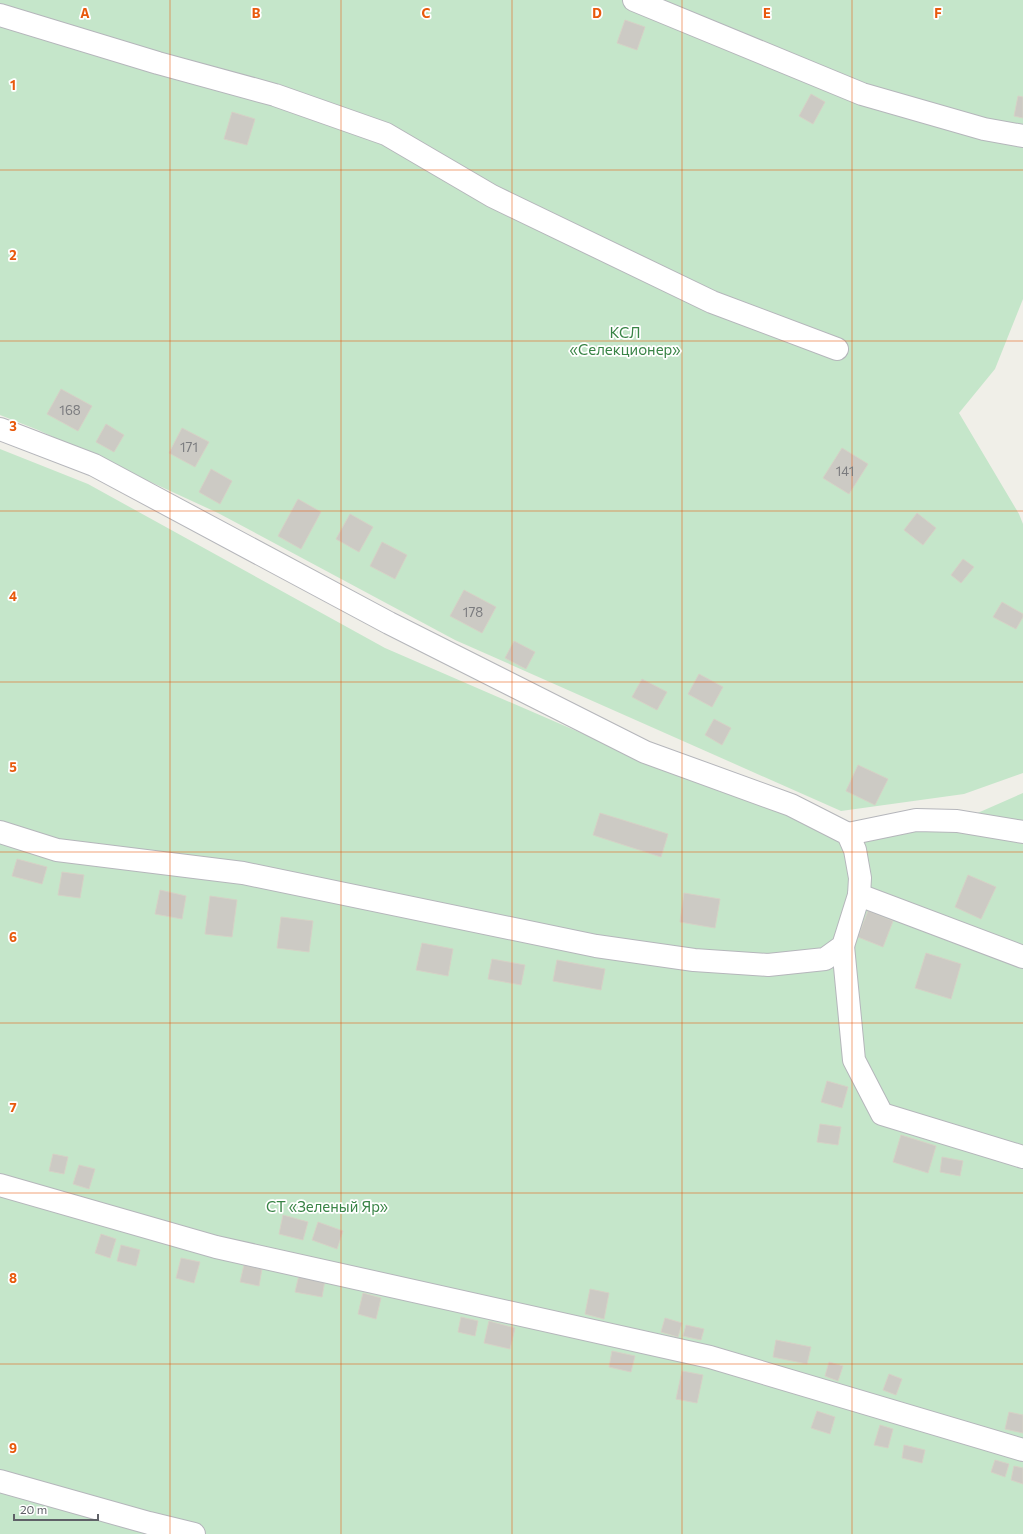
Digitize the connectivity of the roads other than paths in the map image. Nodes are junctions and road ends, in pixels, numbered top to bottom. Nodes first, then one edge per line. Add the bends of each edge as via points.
1 (634, 0) edge
2 (0, 15) edge
3 (1023, 136) edge
4 (837, 349) dead end
5 (0, 429) edge
6 (0, 832) edge
7 (1023, 832) edge
8 (848, 834) junction
9 (859, 895) junction
10 (843, 946) junction
11 (1023, 957) edge
12 (1023, 1157) edge
13 (0, 1185) edge
14 (1023, 1450) edge
15 (0, 1481) edge
16 (194, 1534) edge

1 - 3 street via 862,94 984,129
2 - 4 street via 275,95 386,134 492,196 712,302
5 - 8 street via 94,465 389,623 645,752 791,805
6 - 10 street via 57,850 243,873 596,946 694,960 768,965 825,959
7 - 8 street via 957,821 916,820
8 - 9 street via 855,850 860,878
9 - 10 street
9 - 11 street
10 - 12 street via 854,1060 882,1114
13 - 14 street via 216,1247 710,1357
15 - 16 street

